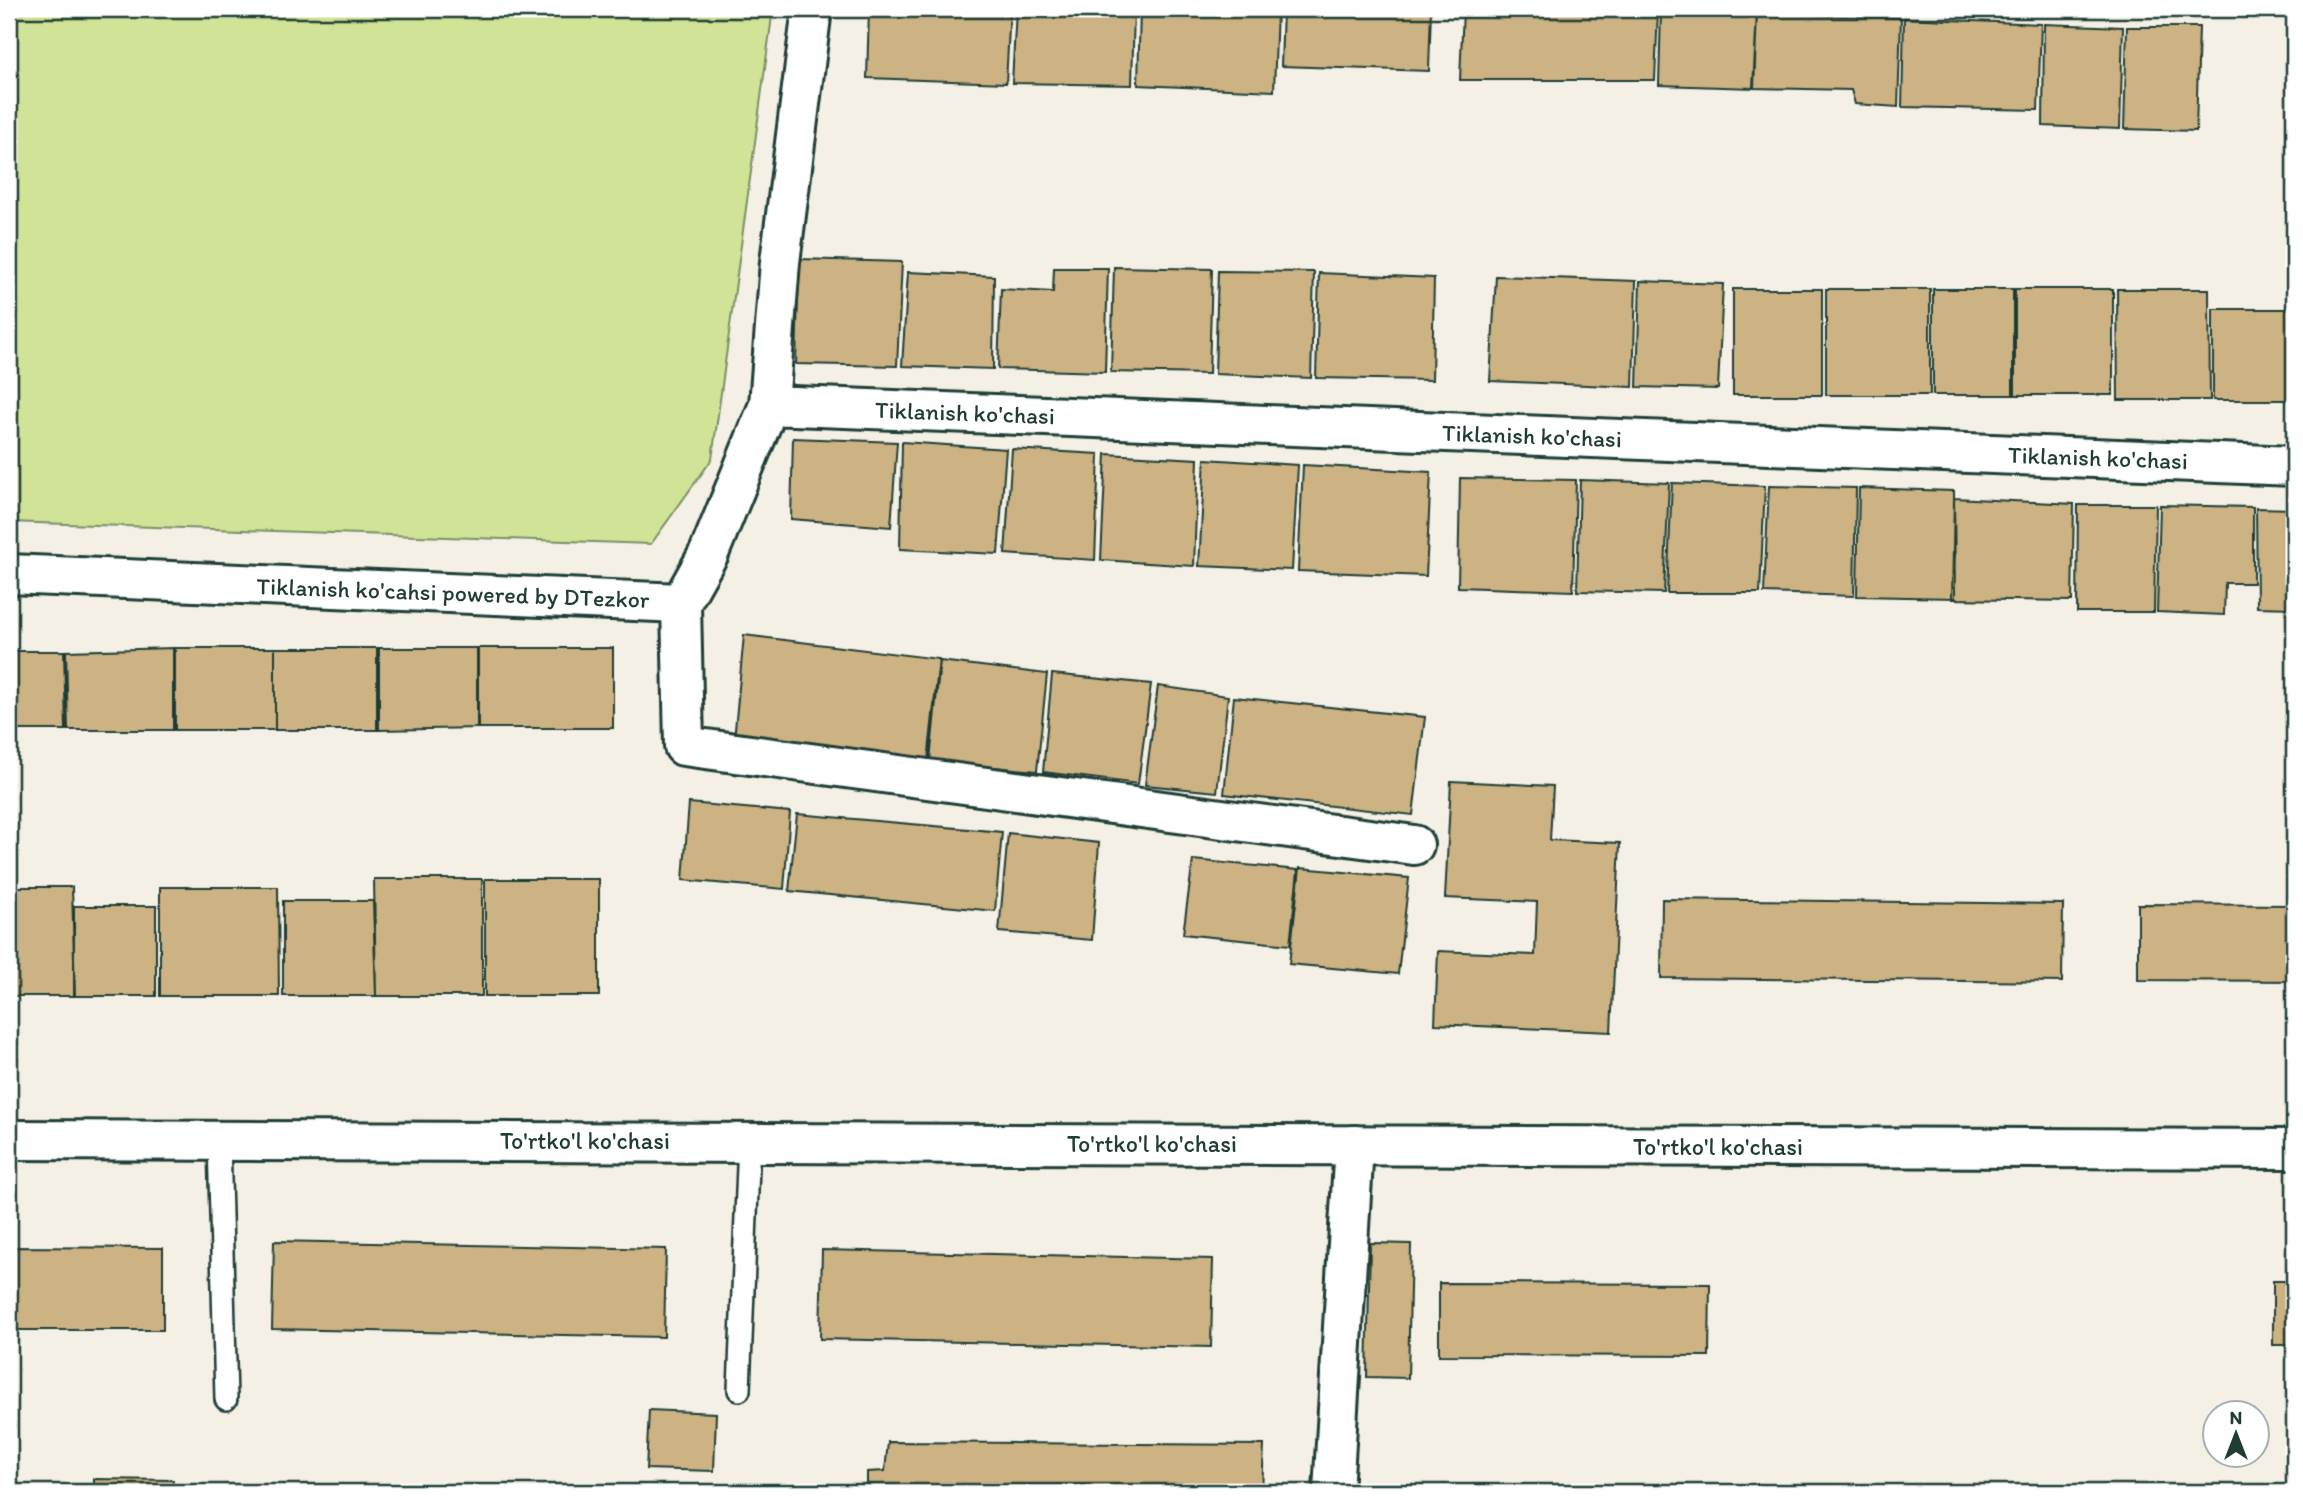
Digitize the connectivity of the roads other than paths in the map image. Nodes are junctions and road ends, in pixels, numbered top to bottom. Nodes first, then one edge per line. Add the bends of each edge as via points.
1 (812, 9) edge
2 (769, 405) junction
3 (2294, 466) edge
4 (9, 574) edge
5 (681, 603) junction
6 (1414, 845) dead end
7 (9, 1140) edge
8 (219, 1141) junction
9 (749, 1141) junction
10 (1354, 1145) junction
11 (2294, 1149) edge
12 (738, 1390) dead end
13 (226, 1399) dead end
14 (1334, 1492) edge

1 - 2 street, Tiklanish ko'cahsi powered by DTezkor via 780,262
2 - 3 street, Tiklanish ko'chasi
2 - 5 street, Tiklanish ko'cahsi powered by DTezkor via 709,553
4 - 5 street, Tiklanish ko'cahsi powered by DTezkor
5 - 6 street via 684,746
7 - 8 street, To'rtko'l ko'chasi
8 - 9 street, To'rtko'l ko'chasi
8 - 13 lane
9 - 10 street, To'rtko'l ko'chasi
9 - 12 lane
10 - 11 street, To'rtko'l ko'chasi
10 - 14 street

